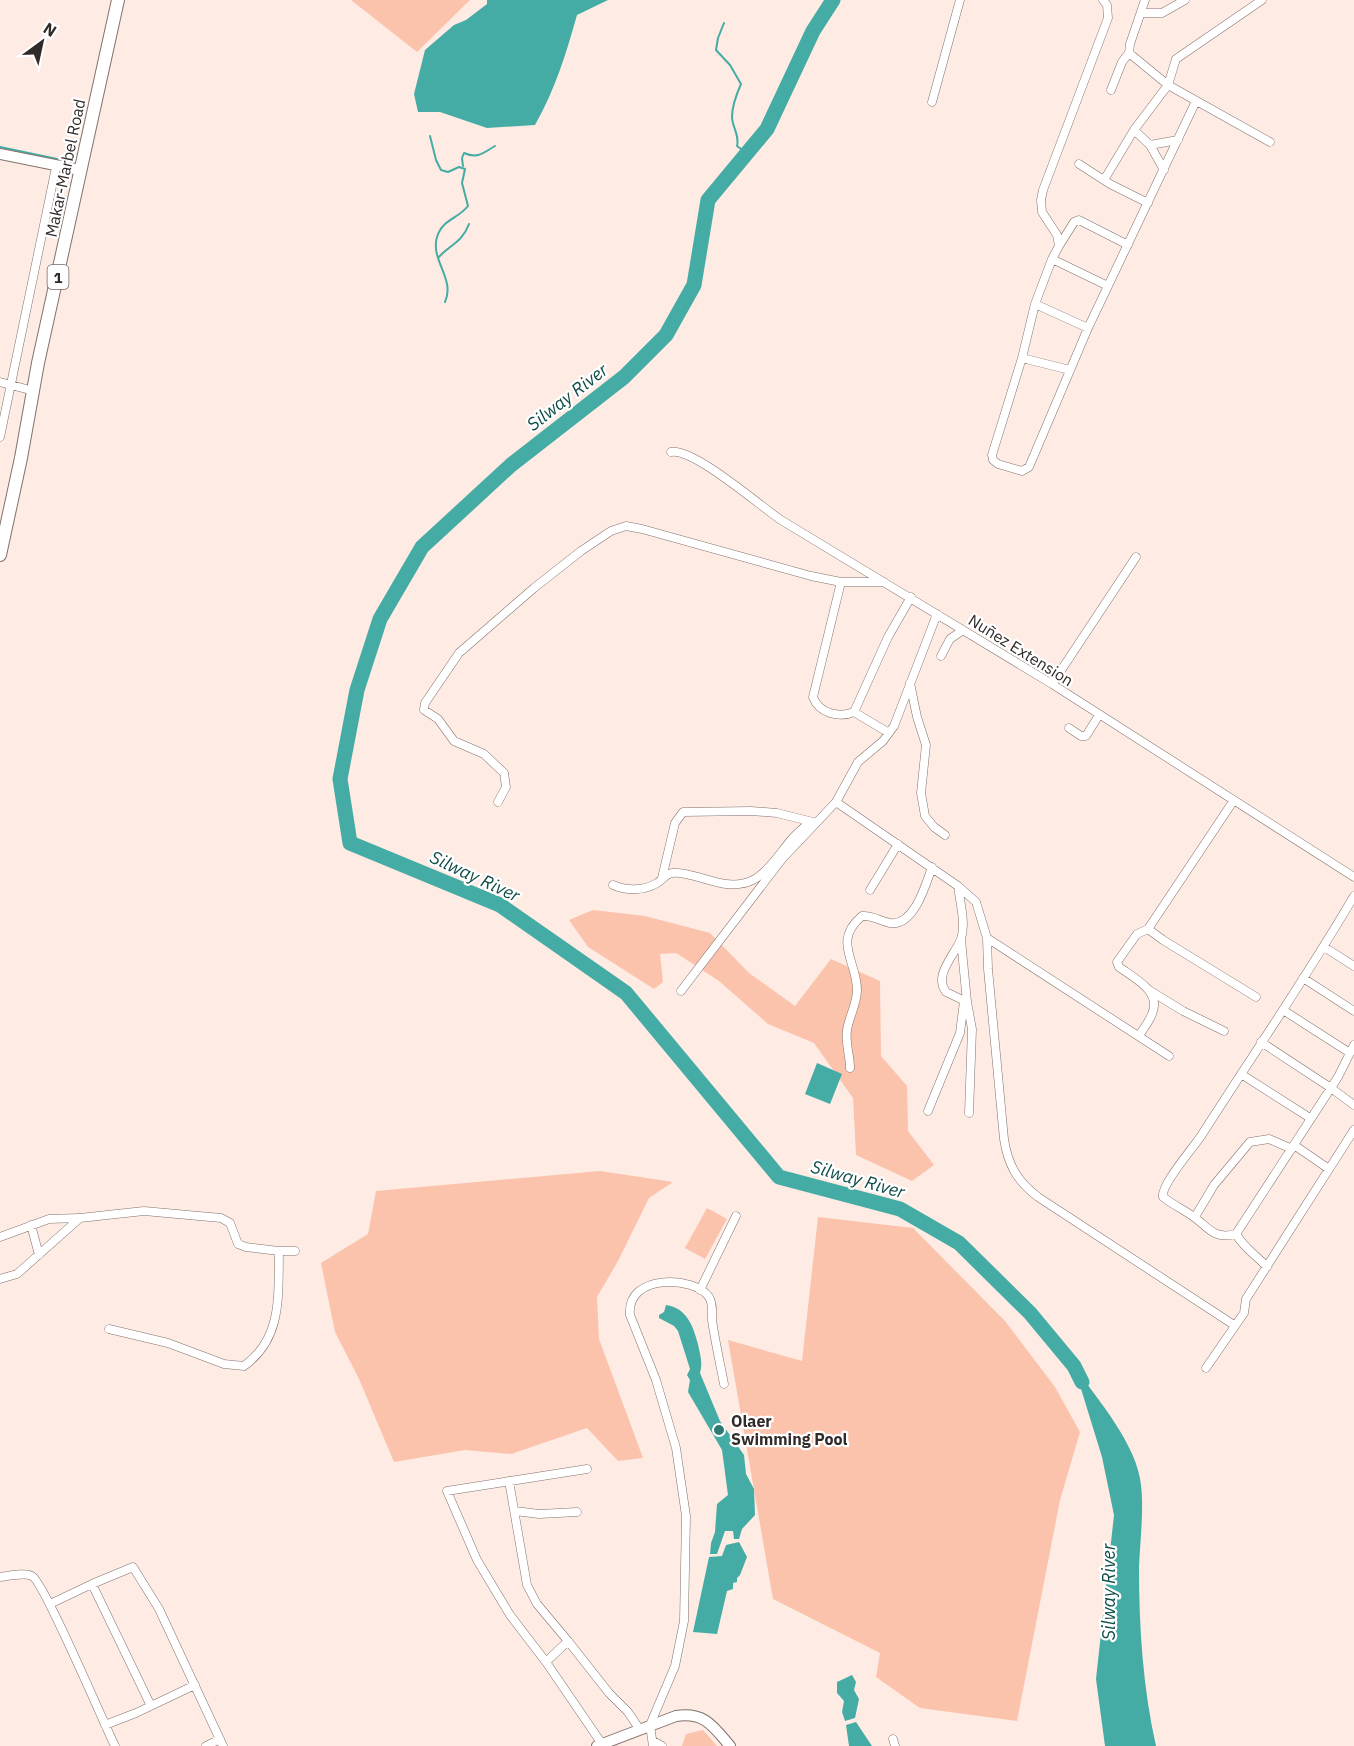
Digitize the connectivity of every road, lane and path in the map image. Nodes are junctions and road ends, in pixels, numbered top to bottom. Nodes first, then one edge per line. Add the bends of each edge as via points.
1 (118, 0) edge
2 (960, 0) edge
3 (1103, 0) edge
4 (1145, 0) edge
5 (1185, 0) edge
6 (1262, 0) edge
7 (1141, 13) junction
8 (1129, 53) junction
9 (1168, 85) junction
10 (1111, 90) dead end
11 (1196, 101) junction
12 (932, 102) dead end
13 (1134, 130) junction
14 (1178, 140) junction
15 (1270, 142) dead end
16 (1150, 145) junction
17 (0, 154) edge
18 (1078, 164) dead end
19 (80, 170) junction
20 (1164, 170) junction
21 (56, 172) dead end
22 (1104, 180) junction
23 (1149, 203) junction
24 (1128, 245) junction
25 (1059, 246) junction
26 (1052, 259) junction
27 (1108, 286) junction
28 (1035, 304) junction
29 (1088, 328) junction
30 (1022, 358) junction
31 (1070, 370) junction
32 (0, 382) edge
33 (10, 385) junction
34 (34, 391) junction
35 (0, 437) edge
36 (671, 452) dead end
37 (0, 555) edge
38 (1136, 557) dead end
39 (841, 582) junction
40 (886, 582) junction
41 (910, 597) junction
42 (938, 614) junction
43 (963, 630) junction
44 (941, 656) dead end
45 (910, 682) junction
46 (1052, 684) junction
47 (854, 712) junction
48 (1100, 715) junction
49 (1069, 728) dead end
50 (889, 733) junction
51 (1234, 800) junction
52 (498, 802) dead end
53 (836, 802) junction
54 (814, 823) junction
55 (945, 835) dead end
56 (898, 844) junction
57 (932, 867) junction
58 (1354, 877) edge
59 (662, 879) junction
60 (613, 885) dead end
61 (958, 886) junction
62 (870, 890) dead end
63 (1354, 896) edge
64 (1148, 929) junction
65 (987, 938) junction
66 (961, 939) junction
67 (1324, 947) junction
68 (1354, 966) edge
69 (1303, 978) junction
70 (1149, 990) junction
71 (681, 991) dead end
72 (1256, 997) dead end
73 (966, 1001) junction
74 (1283, 1010) junction
75 (1354, 1011) edge
76 (1224, 1031) dead end
77 (1139, 1036) junction
78 (1261, 1042) junction
79 (1352, 1049) edge
80 (1169, 1056) dead end
81 (850, 1068) dead end
82 (1241, 1074) junction
83 (1331, 1088) junction
84 (1354, 1105) edge
85 (928, 1111) dead end
86 (969, 1113) dead end
87 (1310, 1118) junction
88 (1354, 1130) edge
89 (1293, 1147) junction
90 (1329, 1169) junction
91 (736, 1216) dead end
92 (1195, 1217) junction
93 (80, 1218) junction
94 (31, 1225) junction
95 (1236, 1234) junction
96 (0, 1237) edge
97 (279, 1251) junction
98 (295, 1251) dead end
99 (39, 1255) junction
100 (1267, 1267) junction
101 (0, 1279) edge
102 (700, 1290) junction
103 (1234, 1325) junction
104 (109, 1329) dead end
105 (1206, 1368) dead end
106 (724, 1384) dead end
107 (587, 1469) dead end
108 (509, 1481) junction
109 (515, 1511) junction
110 (577, 1512) dead end
111 (0, 1577) edge
112 (92, 1584) junction
113 (50, 1604) junction
114 (568, 1641) junction
115 (546, 1662) junction
116 (195, 1684) junction
117 (151, 1706) junction
118 (105, 1725) junction
119 (645, 1728) junction
120 (221, 1743) edge
121 (606, 1744) edge
122 (653, 1744) edge
123 (115, 1746) edge
124 (206, 1746) edge
125 (662, 1746) edge
126 (730, 1746) edge

1 - 19 main road, Makar-Marbel Road / 1
2 - 12 street
3 - 25 street via 1108,18 1041,200 1042,212 1058,235
4 - 7 street
5 - 7 street via 1162,13
6 - 9 street via 1176,59
7 - 8 street
8 - 9 street
8 - 10 street
9 - 11 street
9 - 13 street
11 - 14 street
11 - 15 street
13 - 16 street
13 - 22 street
14 - 16 street
14 - 20 street
16 - 20 street
17 - 19 main road
18 - 22 street
19 - 34 main road, Makar-Marbel Road / 1
20 - 23 street
21 - 33 street
22 - 23 street
23 - 24 street
24 - 25 street via 1079,220
24 - 27 street
25 - 26 street
26 - 27 street
26 - 28 street
27 - 29 street
28 - 29 street
28 - 30 street
29 - 31 street
30 - 31 street
30 - 31 street via 992,457 998,464 1023,471 1029,466
32 - 33 street
33 - 34 street
33 - 35 street
34 - 37 main road, Makar-Marbel Road / 1
36 - 40 street, Nuñez Extension via 684,454 719,473 781,520
38 - 46 street
39 - 40 street
39 - 47 street via 813,697 818,705 835,714
39 - 52 street via 642,529 626,526 611,531 534,588 459,653 425,703 424,710 438,719 454,741 484,754 504,773 506,787
40 - 41 street, Nuñez Extension
41 - 42 street, Nuñez Extension
41 - 47 street
42 - 43 street, Nuñez Extension
42 - 45 street
43 - 44 street via 951,639
43 - 46 street, Nuñez Extension
45 - 50 street
45 - 55 street via 926,745 921,793 925,816
46 - 48 street, Nuñez Extension
47 - 50 street
48 - 49 street via 1085,737
48 - 51 street, Nuñez Extension
50 - 53 street via 858,762
51 - 58 street, Nuñez Extension
51 - 64 street
53 - 54 street
53 - 56 street
54 - 59 street via 799,832 753,880 725,884 675,873
54 - 59 street via 777,813 683,812 675,823
54 - 71 street via 756,891
56 - 57 street
56 - 62 street
57 - 61 street
57 - 81 street via 907,918 891,923 862,916 851,930 847,950 857,991 847,1030
59 - 60 street via 638,890
61 - 65 street via 976,902
61 - 66 street
63 - 67 street
64 - 70 street via 1137,934 1117,962
64 - 72 street
65 - 77 street
65 - 103 street via 1006,1155 1017,1178 1038,1197
66 - 73 street
66 - 73 street via 945,968 942,983 946,992
67 - 68 street
67 - 69 street
69 - 74 street
69 - 75 street
70 - 76 street
70 - 77 street via 1154,1007
73 - 85 street via 960,1033
73 - 86 street via 972,1029
74 - 78 street
74 - 79 street
77 - 80 street
78 - 82 street
78 - 83 street
79 - 83 street
82 - 87 street
82 - 92 street via 1162,1192 1165,1199
83 - 84 street
83 - 87 street
87 - 89 street
88 - 90 street
89 - 90 street
89 - 92 street via 1269,1140 1250,1142 1214,1185
89 - 95 street
90 - 100 street
91 - 102 street
92 - 95 street via 1218,1235
93 - 94 street via 49,1219
93 - 97 street via 144,1211 220,1218 230,1222 238,1244
93 - 99 street
94 - 96 street
94 - 99 street
95 - 100 street
97 - 98 street
97 - 104 street via 277,1316 267,1343 244,1366 224,1364 168,1343
99 - 101 street via 17,1274
100 - 103 street
102 - 106 street via 712,1303
102 - 119 street via 680,1283 650,1285 636,1293 629,1308 676,1448 686,1516 680,1646 669,1683
103 - 105 street
107 - 108 street
108 - 109 street
108 - 115 street via 461,1489 452,1502 477,1560 510,1615
109 - 110 street
109 - 114 street via 530,1593
111 - 113 street via 34,1577
112 - 113 street
112 - 116 street via 133,1567 159,1609
112 - 117 street
113 - 118 street
114 - 115 street
114 - 119 street via 609,1693
115 - 121 street
116 - 117 street
116 - 120 street
117 - 118 street
118 - 123 street
119 - 121 main road
119 - 122 street
119 - 126 main road via 676,1716 695,1715 710,1723
120 - 124 street
122 - 125 street

